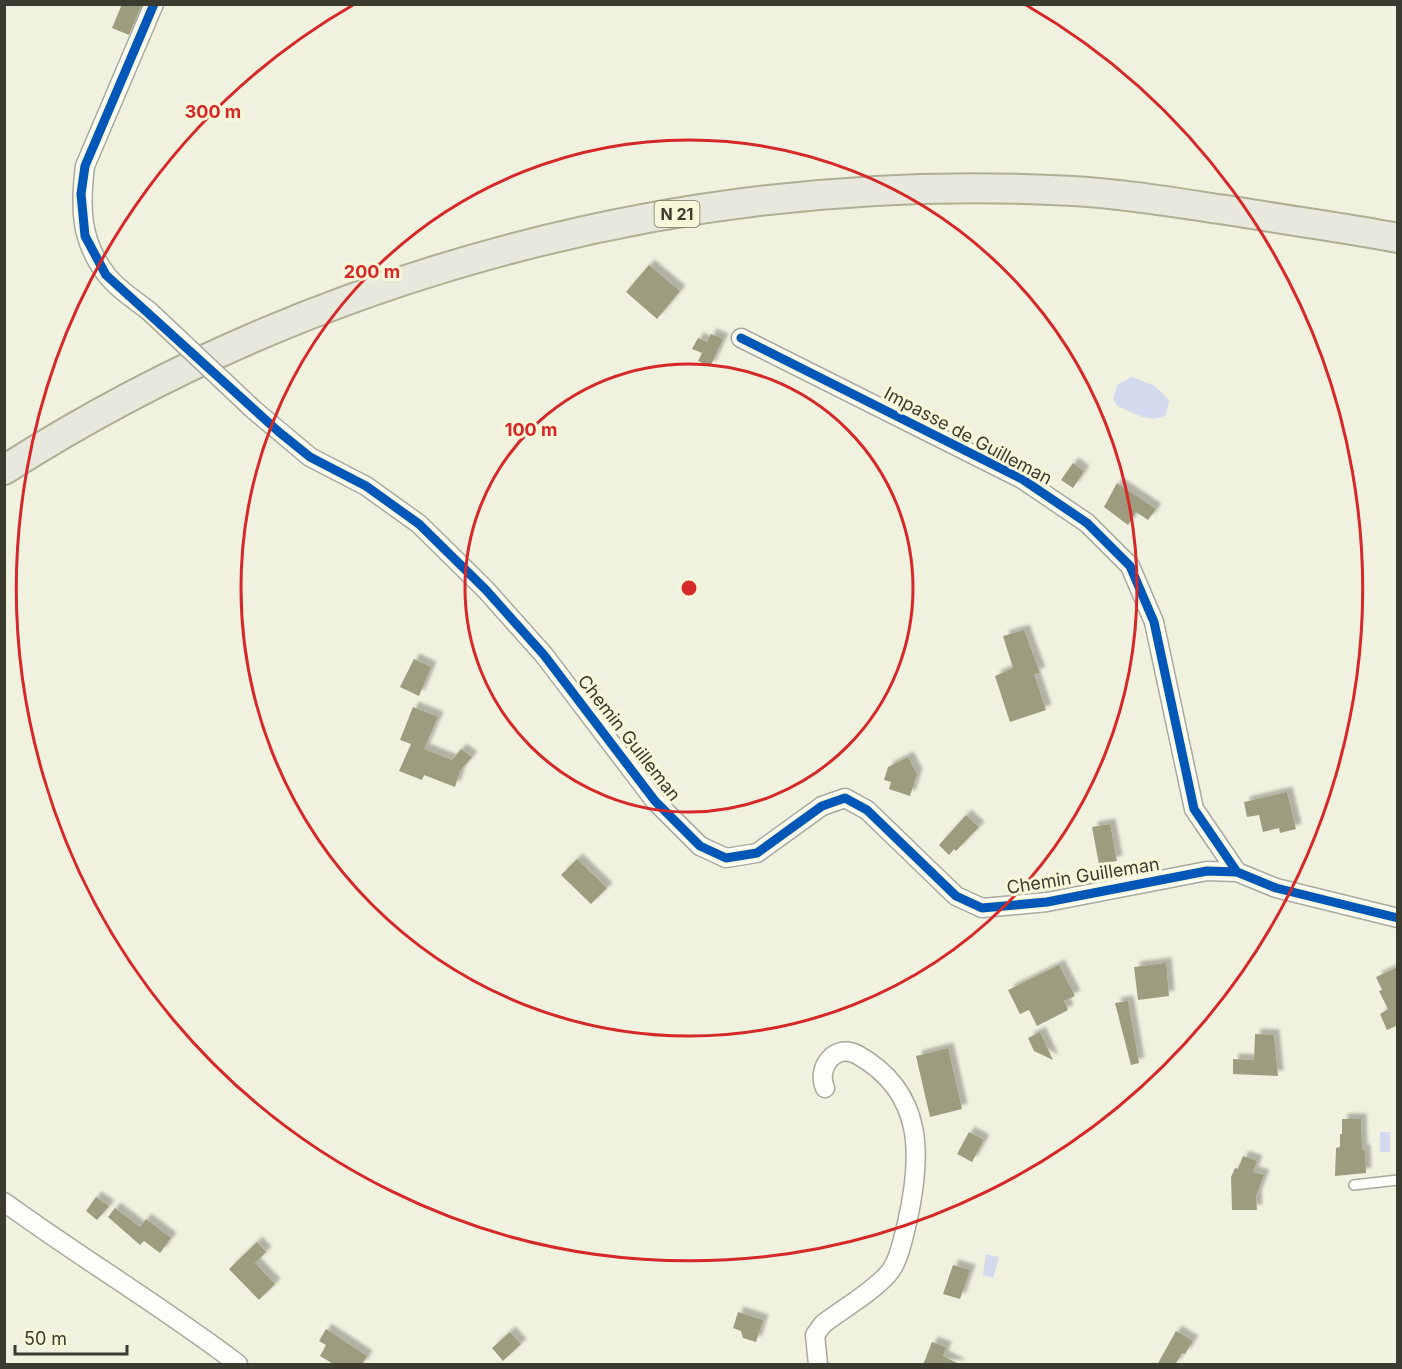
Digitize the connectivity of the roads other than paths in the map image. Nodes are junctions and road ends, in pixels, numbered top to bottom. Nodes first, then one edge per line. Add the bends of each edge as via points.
1 (154, 4) edge
2 (1398, 238) edge
3 (741, 338) dead end
4 (4, 470) edge
5 (1236, 872) junction
6 (1398, 918) edge
7 (825, 1088) dead end
8 (1398, 1180) edge
9 (1354, 1185) dead end
10 (4, 1202) edge
11 (238, 1365) edge
12 (818, 1365) edge

1 - 5 street, Chemin Guilleman, bridge via 85,166 81,194 85,236 106,275 310,457 366,486 419,524 544,655 655,801 700,846 726,858 757,853 822,806 845,798 867,810 956,896 982,908 1047,902 1207,871
2 - 4 main road, N 21 via 1075,191 856,193 719,206 592,229 479,256 351,299 147,387
3 - 5 street, Impasse de Guilleman via 1022,479 1087,523 1130,566 1154,622 1194,809
5 - 6 street, Chemin Guilleman via 1276,888
7 - 12 street via 821,1079 823,1068 832,1055 853,1052 868,1061 885,1075 903,1099 913,1118 918,1145 911,1204 889,1273 823,1324 815,1335
8 - 9 lane
10 - 11 street via 194,1330

